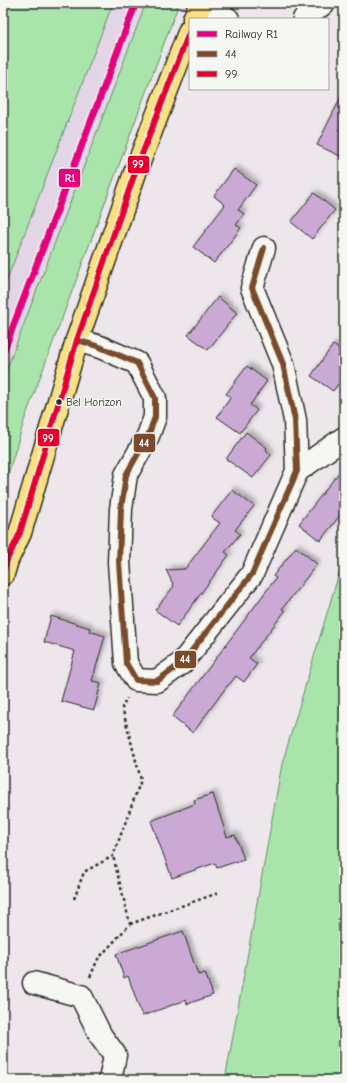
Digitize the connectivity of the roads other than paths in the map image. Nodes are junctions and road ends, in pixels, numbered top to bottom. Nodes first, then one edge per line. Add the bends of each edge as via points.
1 (324, 3) edge
2 (198, 10) edge
3 (225, 18) edge
4 (305, 18) edge
5 (189, 33) edge
6 (264, 248) dead end
7 (77, 340) junction
8 (344, 438) edge
9 (297, 471) junction
10 (3, 574) edge
11 (34, 983) dead end
12 (110, 1080) edge

1 - 4 street
2 - 3 street
5 - 7 main road via 136,170
6 - 9 street via 252,288 283,364 295,420
7 - 9 street via 137,363 155,398 155,417 148,436 126,475 121,509 119,562 126,663 136,680 157,681 182,663 252,574
7 - 10 main road via 20,533
8 - 9 street
11 - 12 street via 81,996 101,1036 115,1055

